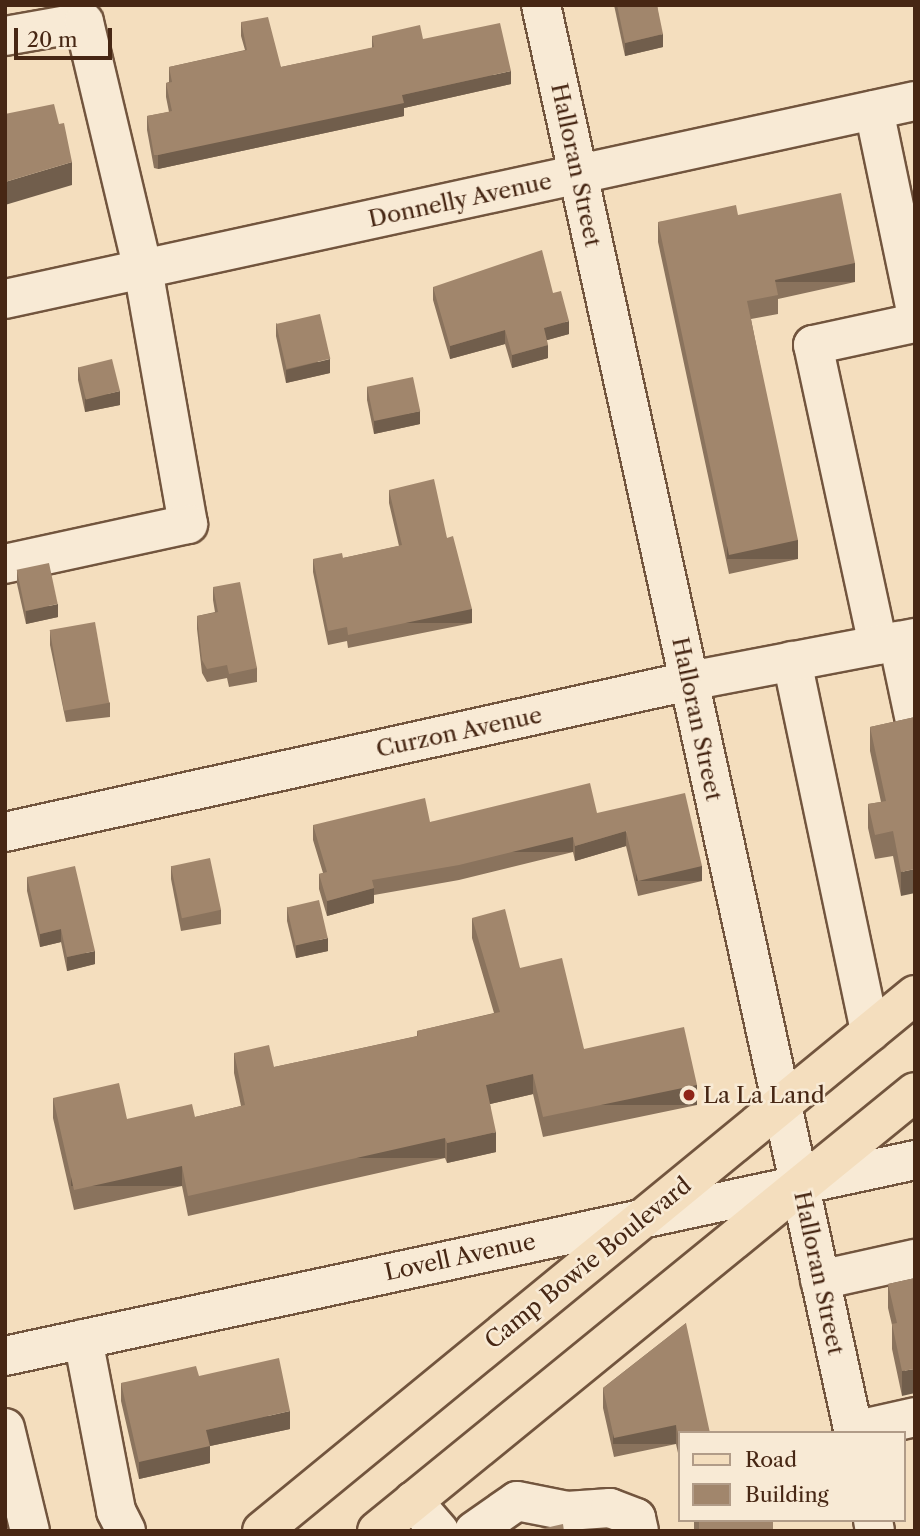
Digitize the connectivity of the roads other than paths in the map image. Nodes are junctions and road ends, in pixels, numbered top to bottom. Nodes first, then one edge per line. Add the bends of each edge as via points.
1 (541, 5) edge
2 (5, 36) edge
3 (915, 101) edge
4 (874, 110) junction
5 (578, 174) junction
6 (143, 269) junction
7 (5, 299) edge
8 (915, 306) edge
9 (915, 323) edge
10 (5, 564) edge
11 (897, 642) edge
12 (792, 662) junction
13 (689, 681) junction
14 (915, 721) edge
15 (5, 832) edge
16 (915, 995) edge
17 (870, 1032) junction
18 (915, 1092) edge
19 (781, 1105) junction
20 (915, 1160) edge
21 (800, 1186) junction
22 (643, 1217) junction
23 (915, 1259) edge
24 (820, 1280) junction
25 (83, 1339) junction
26 (5, 1356) edge
27 (915, 1417) edge
28 (5, 1428) edge
29 (853, 1431) edge
30 (857, 1431) edge
31 (413, 1502) junction
32 (572, 1521) edge
33 (30, 1531) edge
34 (126, 1531) edge
35 (262, 1531) edge
36 (377, 1531) edge
37 (439, 1531) edge
38 (474, 1531) edge
39 (639, 1531) edge

1 - 5 street, Halloran Street
2 - 6 street via 84,22
3 - 4 street, Donnelly Avenue
4 - 5 street, Donnelly Avenue
4 - 8 street
5 - 6 street, Donnelly Avenue
5 - 13 street, Halloran Street
6 - 7 street, Donnelly Avenue
6 - 10 street via 188,524
9 - 11 street via 813,345
11 - 12 street, Curzon Avenue
11 - 14 street
12 - 13 street, Curzon Avenue
12 - 17 street
13 - 15 street, Curzon Avenue
13 - 19 street, Halloran Street
16 - 17 main road, Camp Bowie Boulevard
17 - 19 main road, Camp Bowie Boulevard
18 - 21 main road
19 - 21 street, Halloran Street
19 - 22 main road, Camp Bowie Boulevard
20 - 21 street, Lovell Avenue
21 - 22 street, Lovell Avenue
21 - 24 street, Halloran Street
21 - 31 main road
22 - 25 street, Lovell Avenue
22 - 35 main road, Camp Bowie Boulevard
23 - 24 street
24 - 29 street, Halloran Street
25 - 26 street, Lovell Avenue
25 - 34 street via 116,1511
27 - 30 street
28 - 33 street
31 - 36 main road
31 - 37 street
32 - 38 street via 517,1501
32 - 39 street via 610,1508 636,1518

